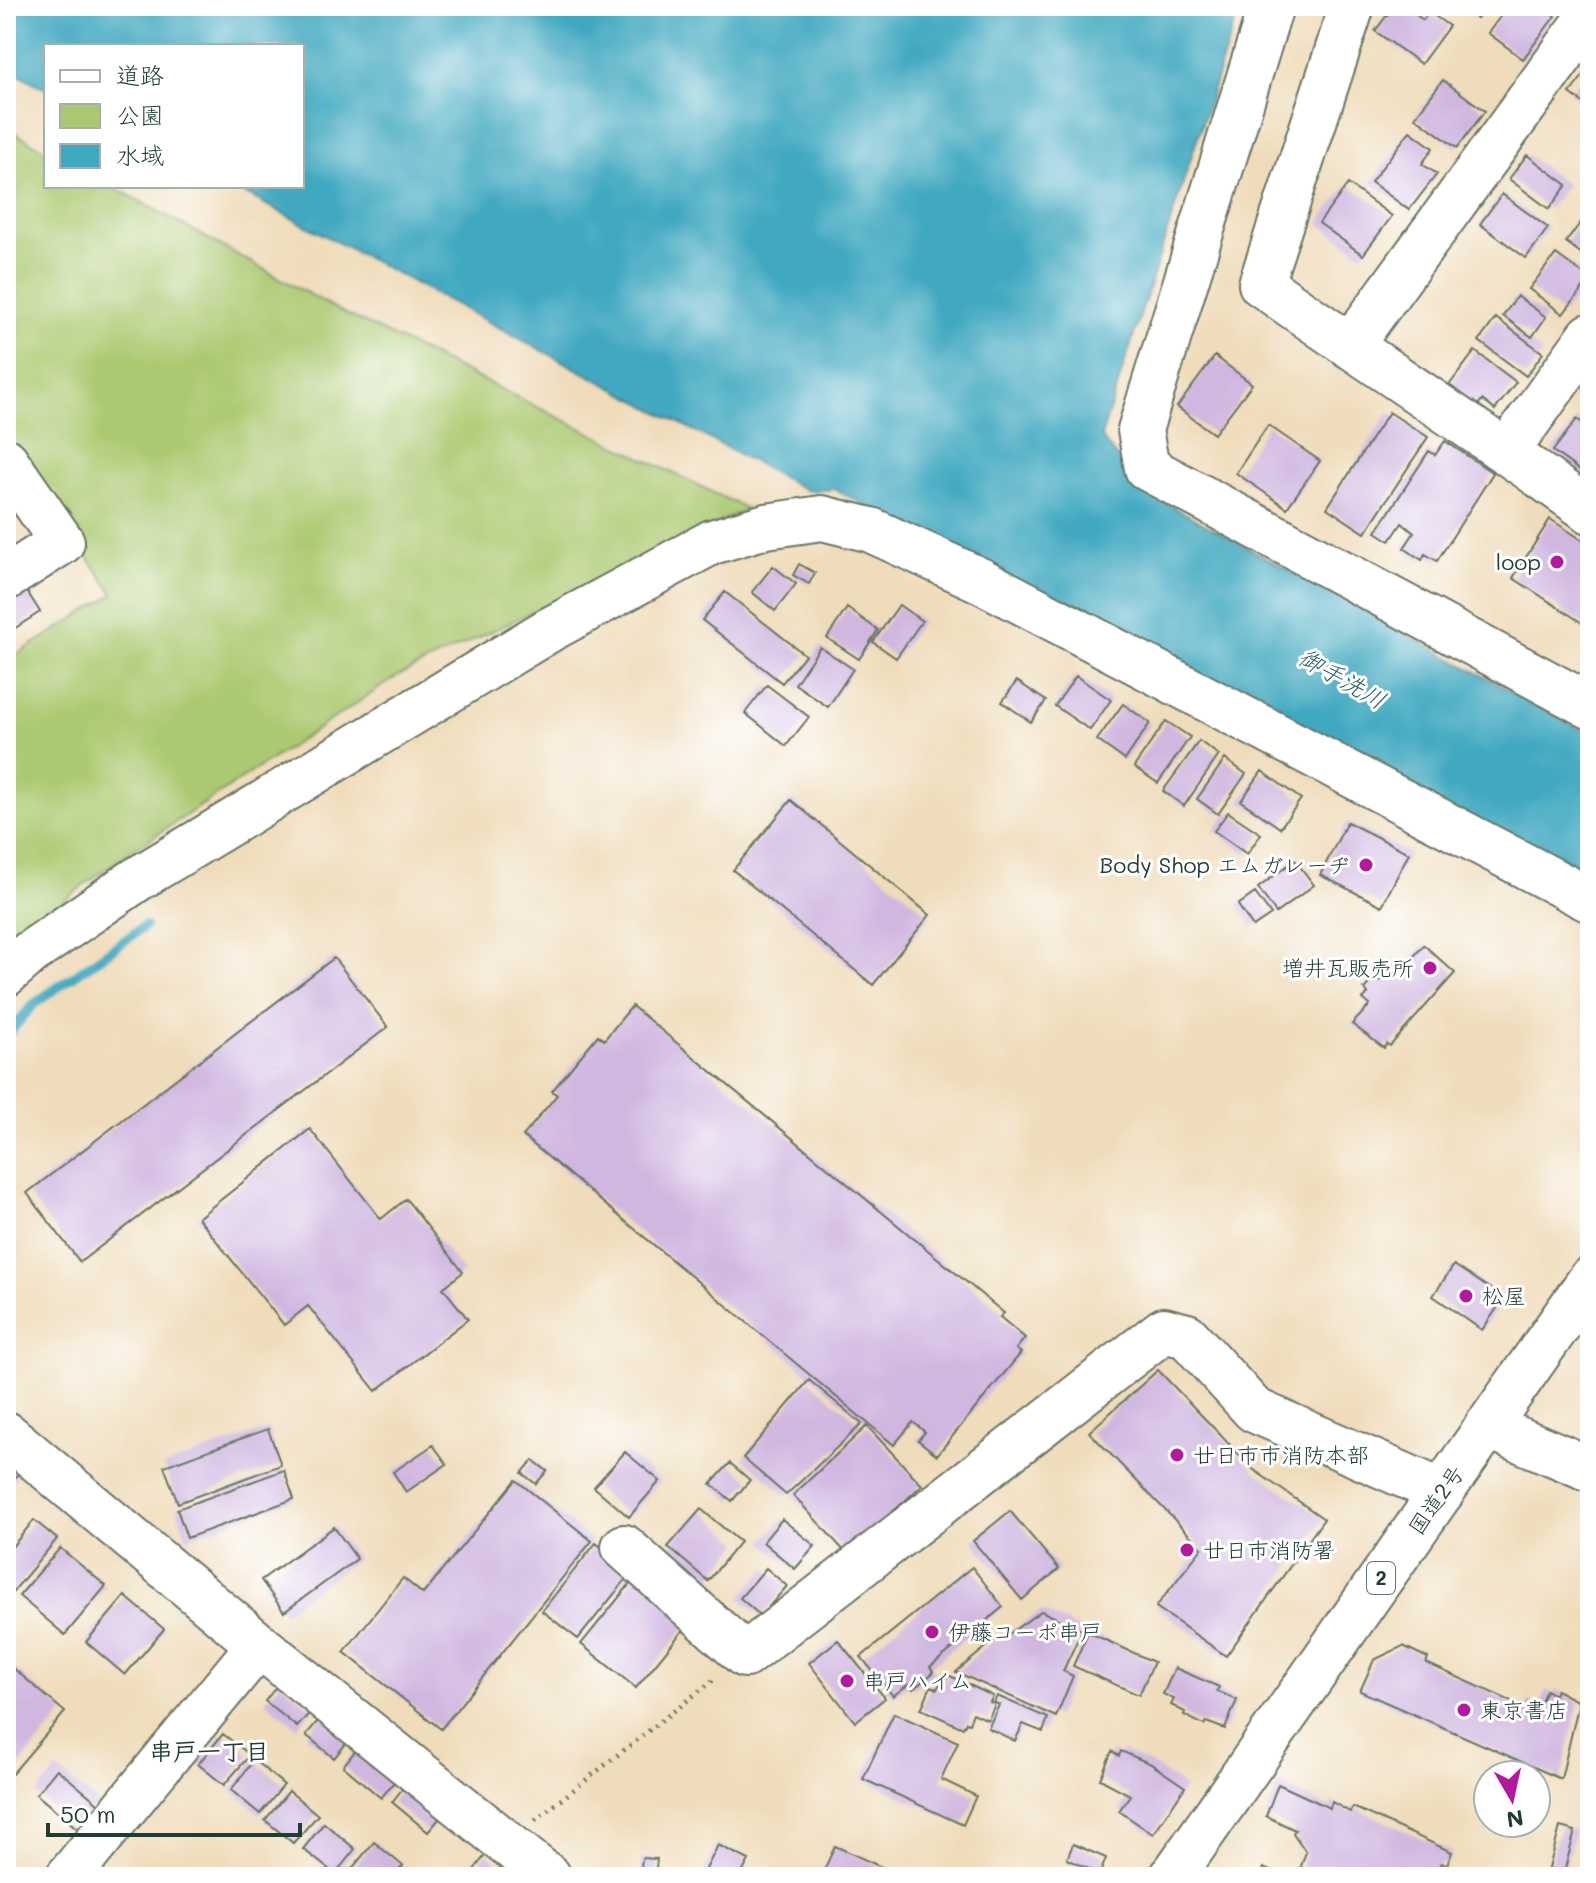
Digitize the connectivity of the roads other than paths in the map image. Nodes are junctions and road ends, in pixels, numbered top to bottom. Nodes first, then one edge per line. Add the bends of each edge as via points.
1 (1271, 6) edge
2 (1352, 6) edge
3 (1590, 16) edge
4 (1590, 336) edge
5 (1350, 346) junction
6 (1507, 451) junction
7 (6, 461) edge
8 (1590, 511) edge
9 (6, 578) edge
10 (1590, 706) edge
11 (1590, 900) edge
12 (6, 974) edge
13 (1590, 1280) edge
14 (1487, 1426) junction
15 (6, 1434) edge
16 (1590, 1469) edge
17 (1442, 1492) junction
18 (624, 1547) dead end
19 (259, 1645) junction
20 (68, 1877) edge
21 (549, 1877) edge
22 (1172, 1877) edge

1 - 10 main road via 1140,430 1147,468
2 - 5 main road via 1261,284
3 - 5 main road
4 - 6 main road
5 - 6 main road
6 - 8 main road
7 - 9 main road via 62,542
11 - 12 main road via 980,580 871,530 822,518 766,526 712,542 549,630 136,880
13 - 14 main road, 国道2号 / 2
14 - 16 main road
14 - 17 main road, 国道2号 / 2
15 - 19 main road
17 - 18 main road via 1254,1410 1187,1336 1164,1330 745,1655
17 - 22 main road, 国道2号 / 2
19 - 20 main road
19 - 21 main road

